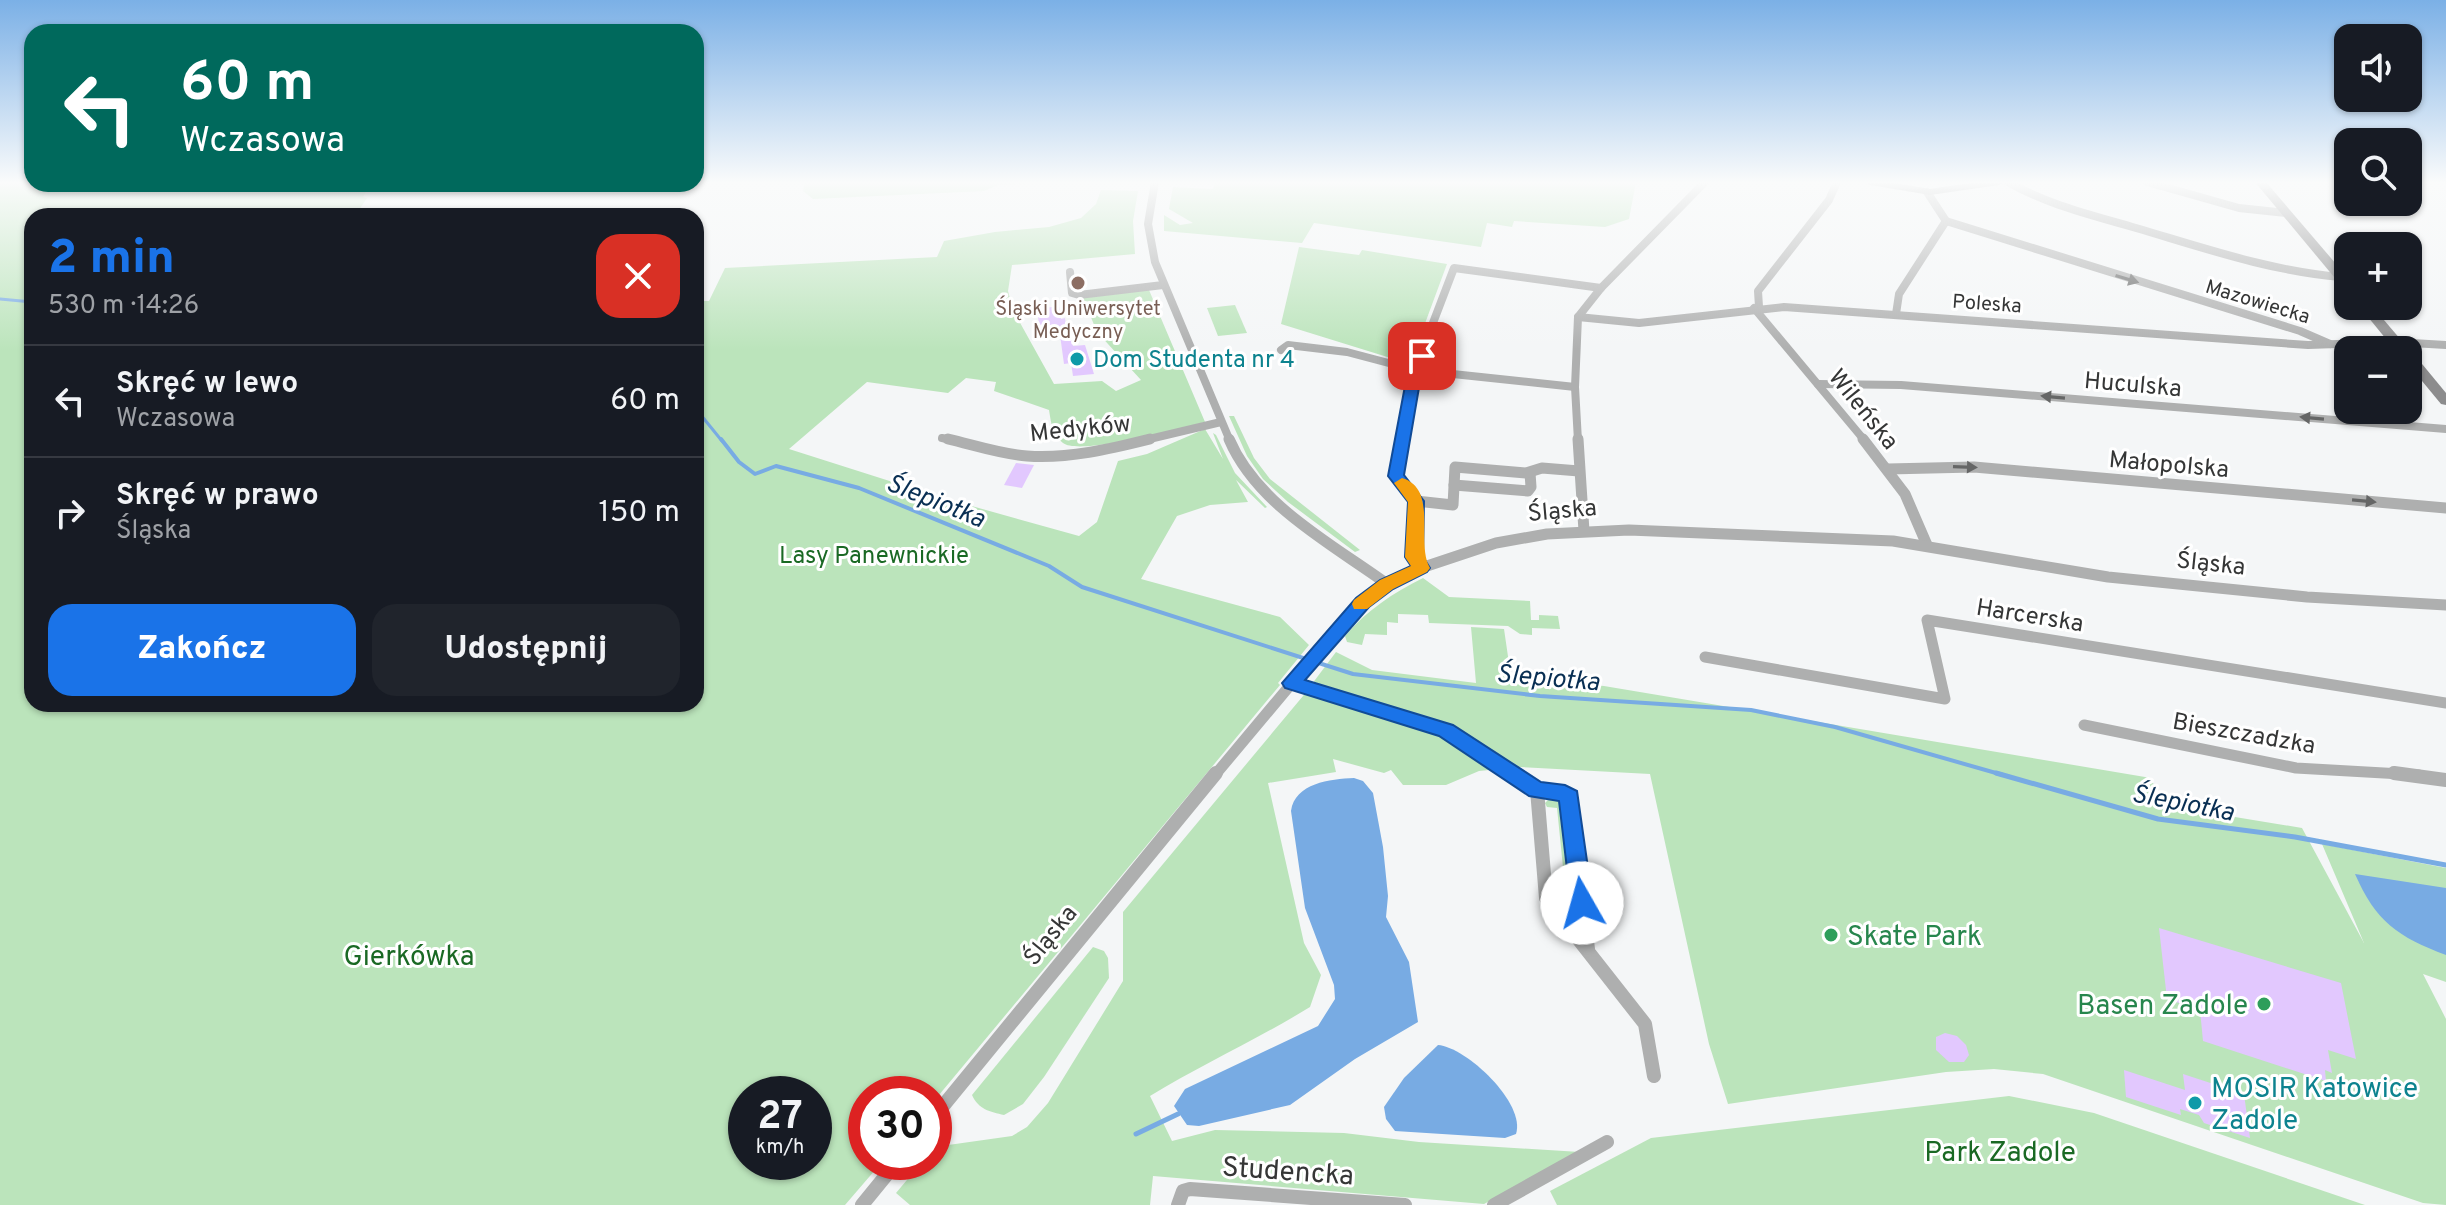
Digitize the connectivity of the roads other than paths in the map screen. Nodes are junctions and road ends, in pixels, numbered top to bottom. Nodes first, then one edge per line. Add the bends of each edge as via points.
1 (1150, 238) edge
2 (1650, 238) edge
3 (1799, 238) edge
4 (1935, 238) edge
5 (2001, 238) edge
6 (2173, 238) edge
7 (2307, 238) edge
8 (2334, 270) edge
9 (1070, 272) dead end
10 (2334, 280) edge
11 (1163, 285) junction
12 (1601, 288) junction
13 (1757, 308) junction
14 (1896, 314) junction
15 (1578, 317) junction
16 (2377, 320) edge
17 (2390, 336) edge
18 (2330, 345) junction
19 (2334, 345) edge
20 (2446, 345) edge
21 (2422, 346) edge
22 (1281, 350) dead end
23 (1415, 370) junction
24 (2422, 373) edge
25 (1818, 384) junction
26 (1575, 387) junction
27 (2446, 401) edge
28 (1221, 422) junction
29 (2446, 429) edge
30 (942, 438) dead end
31 (1888, 469) junction
32 (1579, 471) junction
33 (1530, 473) junction
34 (1454, 485) junction
35 (1416, 501) junction
36 (2446, 508) edge
37 (1584, 531) junction
38 (1927, 545) junction
39 (1421, 568) junction
40 (1387, 584) junction
41 (2446, 605) edge
42 (1705, 657) dead end
43 (1292, 683) junction
44 (2446, 703) edge
45 (2084, 725) dead end
46 (2446, 780) edge
47 (1537, 790) junction
48 (1588, 951) junction
49 (1654, 1076) dead end
50 (952, 1095) edge
51 (1607, 1142) dead end
52 (882, 1180) edge
53 (862, 1205) edge
54 (1178, 1205) edge
55 (1405, 1205) edge
56 (1494, 1205) edge

1 - 11 street
2 - 12 street
3 - 13 street via 1758,291
4 - 14 street via 1899,294
5 -> 18 street, Mazowiecka via 2300,331
6 - 10 street
7 - 8 street
9 - 11 street via 1072,293 1079,295
11 - 28 street
12 - 15 street
12 - 23 street via 1454,268
13 - 14 street, Poleska
13 - 15 street, Poleska via 1639,323
13 - 25 street, Wileńska
14 - 18 street, Poleska
15 - 26 street
16 - 17 street
18 - 19 street, Poleska
20 - 21 street, Poleska
22 - 23 street via 1288,345 1331,349
23 - 26 street
23 - 35 street via 1396,476
24 - 27 street
29 -> 25 street, Huculska via 1901,385
25 - 31 street, Wileńska
26 - 32 street
28 - 30 street, Medyków via 1140,443 1044,456
28 - 40 street via 1242,466 1264,492
31 -> 36 street, Małopolska via 1974,467
31 - 38 street, Wileńska
32 - 33 street via 1542,468
32 - 37 street
33 - 34 street via 1455,467
33 - 34 street via 1528,491
34 - 35 street via 1453,505
35 - 39 street via 1414,557
37 - 38 street, Śląska
37 - 39 street, Śląska via 1496,543
38 - 41 street, Śląska via 2108,577
39 - 40 street, Śląska
40 - 43 street, Śląska via 1349,615
42 - 44 street, Harcerska via 1945,699 1927,620
43 - 47 street via 1446,730
43 - 50 street, Śląska
45 - 46 street, Bieszczadzka via 2296,768
47 - 48 street via 1546,898
47 - 48 street via 1569,797
48 - 49 street via 1645,1024
51 - 56 street
52 - 53 street
54 - 55 street, Studencka via 1183,1191 1190,1189

